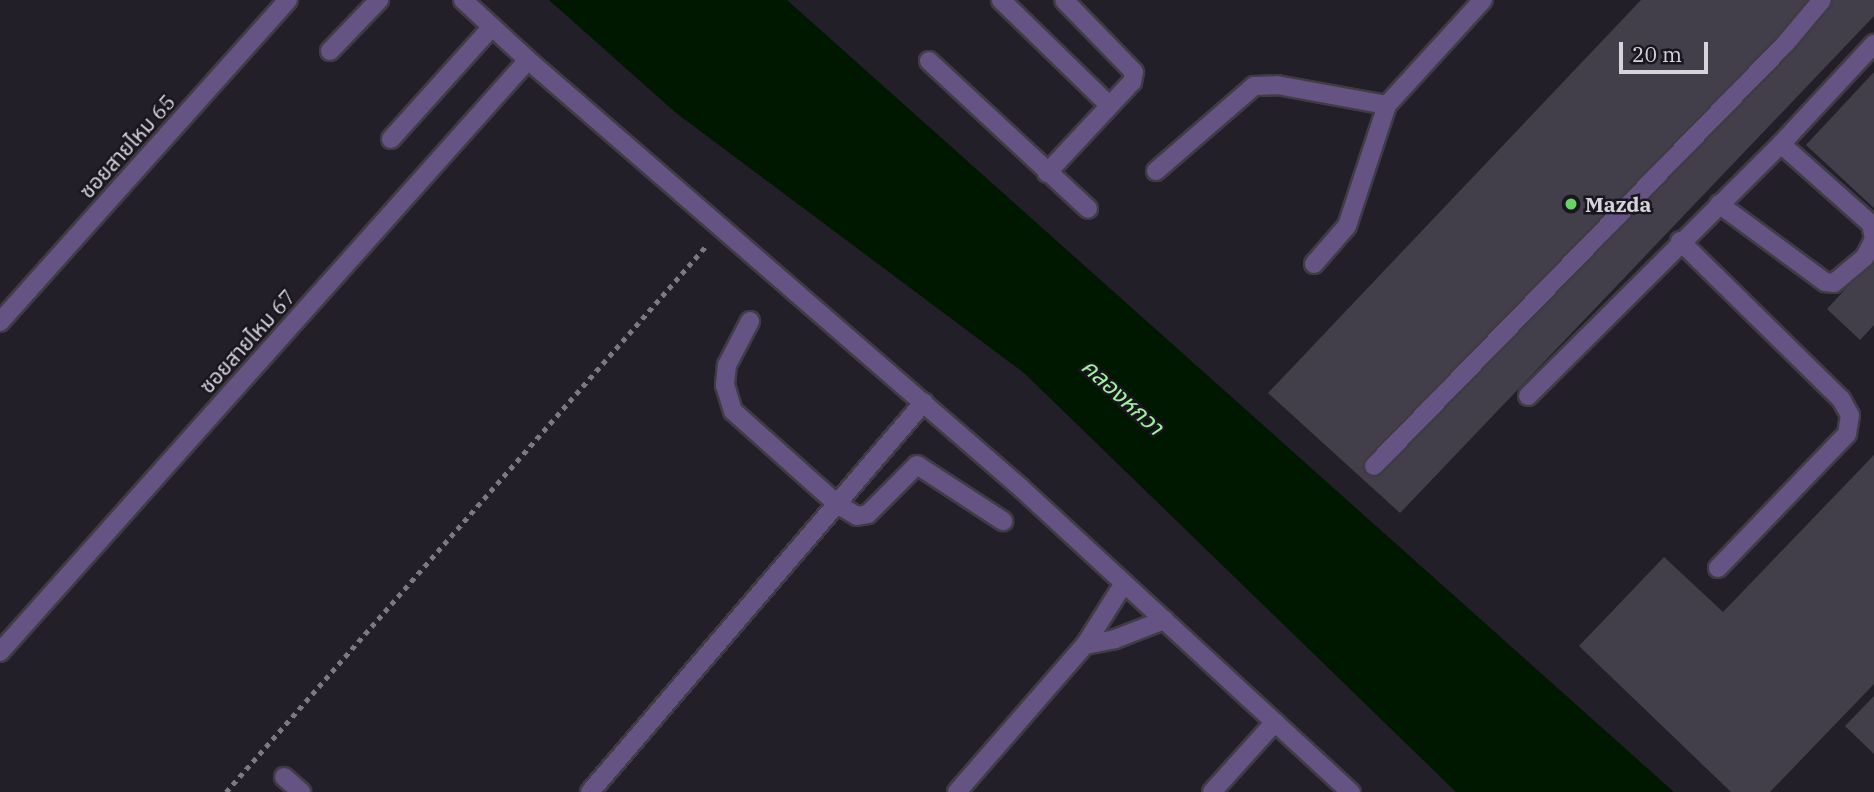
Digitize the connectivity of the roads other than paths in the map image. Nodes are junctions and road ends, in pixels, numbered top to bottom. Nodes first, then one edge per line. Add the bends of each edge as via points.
1 (288, 0) edge
2 (379, 0) edge
3 (463, 0) edge
4 (1001, 0) edge
5 (1064, 0) edge
6 (1483, 0) edge
7 (1822, 0) edge
8 (492, 27) junction
9 (1874, 44) edge
10 (330, 51) dead end
11 (528, 60) junction
12 (929, 61) dead end
13 (1108, 104) junction
14 (1387, 105) junction
15 (391, 139) dead end
16 (1781, 144) junction
17 (1156, 171) dead end
18 (1047, 173) junction
19 (1719, 204) junction
20 (1088, 209) dead end
21 (1680, 241) junction
22 (1314, 264) dead end
23 (750, 321) dead end
24 (0, 322) edge
25 (1528, 396) dead end
26 (924, 402) junction
27 (1374, 466) dead end
28 (837, 504) junction
29 (1003, 521) dead end
30 (1718, 568) dead end
31 (1123, 585) junction
32 (1164, 620) junction
33 (1085, 645) junction
34 (0, 652) edge
35 (1275, 722) junction
36 (284, 777) dead end
37 (301, 792) edge
38 (590, 792) edge
39 (957, 792) edge
40 (1212, 792) edge
41 (1351, 792) edge

1 - 24 street, ซอยสายไหม 65
2 - 10 street
3 - 8 street
4 - 13 street
5 - 13 street via 1134,72 1132,82
6 - 14 street
7 - 27 street via 1785,44
8 - 11 street
8 - 15 street
9 - 16 street
11 - 26 street
11 - 34 street, ซอยสายไหม 67
12 - 18 street
13 - 18 street
14 - 17 street via 1277,85 1254,86
14 - 22 street via 1347,226
16 - 19 street
16 - 19 street via 1871,224 1874,240 1865,257 1834,283 1825,282
18 - 20 street
19 - 21 street
21 - 25 street
21 - 30 street via 1841,399 1850,415 1847,434
23 - 28 street via 727,365 725,385 733,411
26 - 28 street
26 - 31 street
28 - 29 street via 857,516 868,514 917,465
28 - 38 street
31 - 32 street
31 - 33 street
32 - 33 street
32 - 35 street
33 - 39 street
35 - 40 street
35 - 41 street
36 - 37 street

